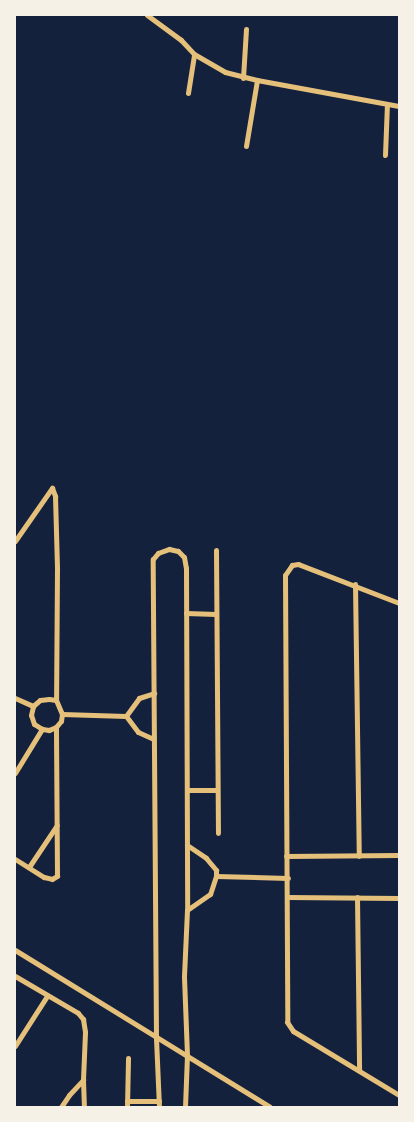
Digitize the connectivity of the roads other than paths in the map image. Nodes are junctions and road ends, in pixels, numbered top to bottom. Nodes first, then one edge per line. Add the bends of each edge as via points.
1 (147, 15) edge
2 (246, 29) dead end
3 (194, 54) junction
4 (243, 78) junction
5 (257, 80) junction
6 (188, 93) dead end
7 (387, 104) junction
8 (399, 106) edge
9 (246, 146) dead end
10 (384, 155) dead end
11 (15, 541) edge
12 (216, 550) dead end
13 (355, 584) junction
14 (399, 603) edge
15 (186, 613) junction
16 (216, 614) junction
17 (154, 693) junction
18 (15, 698) edge
19 (56, 700) junction
20 (33, 706) junction
21 (62, 714) junction
22 (126, 716) junction
23 (56, 727) junction
24 (42, 729) junction
25 (154, 739) junction
26 (15, 773) edge
27 (187, 790) junction
28 (217, 790) junction
29 (58, 825) junction
30 (218, 833) dead end
31 (187, 845) junction
32 (399, 855) edge
33 (286, 856) junction
34 (359, 856) junction
35 (15, 859) edge
36 (29, 867) junction
37 (216, 876) junction
38 (288, 878) junction
39 (287, 897) junction
40 (357, 898) junction
41 (399, 898) edge
42 (187, 910) junction
43 (15, 950) edge
44 (15, 976) edge
45 (47, 996) junction
46 (156, 1037) junction
47 (15, 1046) edge
48 (187, 1055) junction
49 (128, 1058) dead end
50 (359, 1070) junction
51 (83, 1080) junction
52 (399, 1095) edge
53 (159, 1101) junction
54 (127, 1104) edge
55 (61, 1107) edge
56 (84, 1107) edge
57 (159, 1107) edge
58 (185, 1107) edge
59 (270, 1107) edge

1 - 3 street
2 - 4 street
3 - 4 street via 225,72
3 - 6 street
4 - 5 street
5 - 7 street
5 - 9 street
7 - 8 street
7 - 10 street
11 - 19 street via 52,488 57,560
12 - 16 street
13 - 14 street
13 - 33 street via 298,564 292,565 285,575
13 - 34 street
15 - 16 street
15 - 17 street via 184,557 169,549 153,559
15 - 27 street
16 - 28 street
17 - 22 street via 139,698
17 - 25 street
18 - 20 street
19 - 20 street via 40,700
19 - 21 street
20 - 24 street via 34,724
21 - 22 street
21 - 23 street
22 - 25 street via 138,732
23 - 24 street
23 - 29 street
24 - 26 street
25 - 46 street
27 - 28 street
27 - 31 street
28 - 30 street
29 - 36 street
29 - 36 street via 57,876 52,879
31 - 37 street via 206,858 216,870
31 - 42 street
32 - 34 street
33 - 34 street
33 - 38 street
35 - 36 street
37 - 38 street
37 - 42 street via 210,894
38 - 39 street
39 - 40 street
39 - 50 street via 287,1022 293,1032
40 - 41 street
40 - 50 street
42 - 48 street via 184,977
43 - 46 street
44 - 45 street
45 - 47 street
45 - 51 street via 83,1018
46 - 48 street
46 - 53 street
48 - 58 street
48 - 59 street
49 - 54 street
50 - 52 street
51 - 55 street
51 - 56 street
53 - 54 street
53 - 57 street

